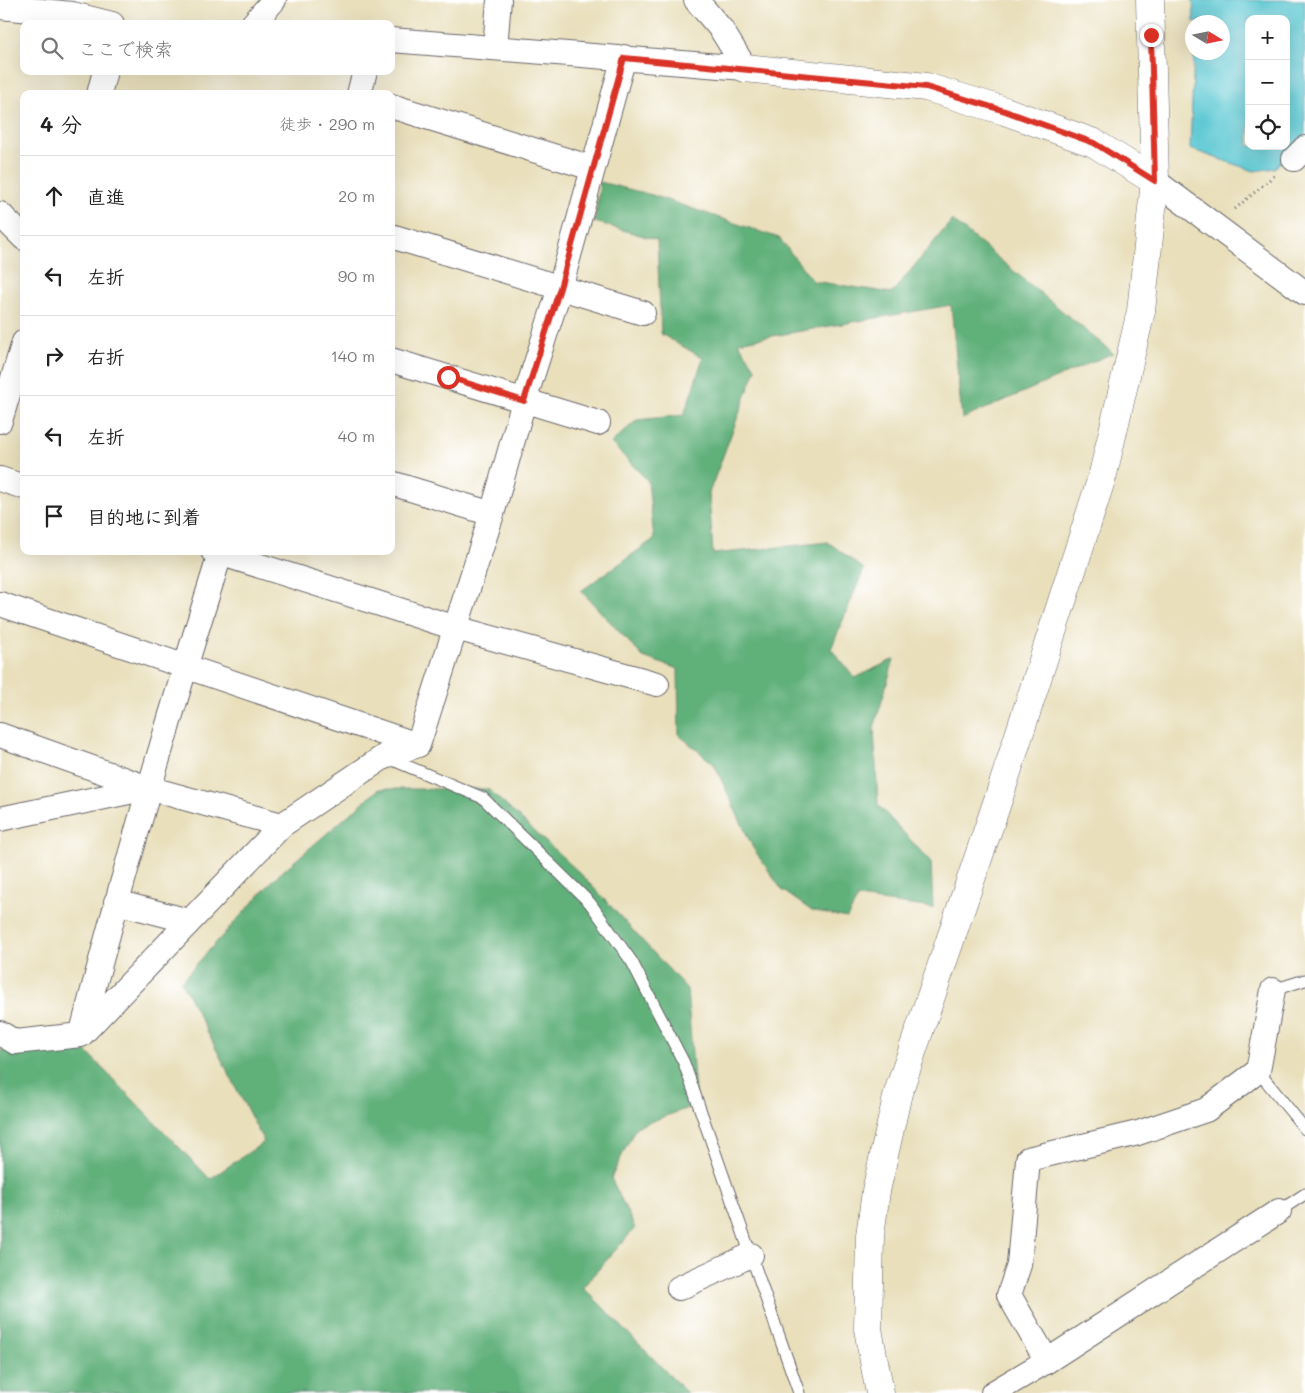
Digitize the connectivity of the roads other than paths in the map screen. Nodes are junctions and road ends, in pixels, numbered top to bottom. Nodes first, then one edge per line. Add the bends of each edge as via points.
1 (88, 0) edge
2 (274, 0) edge
3 (499, 0) edge
4 (696, 0) edge
5 (1150, 0) edge
6 (0, 7) edge
7 (96, 20) edge
8 (112, 20) edge
9 (256, 20) edge
10 (395, 40) edge
11 (495, 48) junction
12 (624, 58) junction
13 (745, 68) junction
14 (105, 75) edge
15 (364, 75) edge
16 (100, 90) edge
17 (360, 90) edge
18 (395, 107) edge
19 (592, 168) junction
20 (1155, 181) junction
21 (0, 214) edge
22 (20, 234) edge
23 (395, 237) edge
24 (560, 288) junction
25 (1305, 293) edge
26 (643, 313) dead end
27 (395, 361) edge
28 (20, 363) edge
29 (524, 401) junction
30 (0, 421) edge
31 (598, 423) dead end
32 (0, 479) edge
33 (395, 484) edge
34 (20, 486) edge
35 (492, 514) junction
36 (217, 555) edge
37 (227, 555) edge
38 (0, 604) edge
39 (456, 628) junction
40 (184, 665) junction
41 (657, 684) dead end
42 (0, 735) edge
43 (418, 745) junction
44 (385, 756) junction
45 (148, 788) junction
46 (0, 819) edge
47 (282, 825) junction
48 (116, 902) junction
49 (189, 922) junction
50 (1305, 980) edge
51 (1273, 990) joint
52 (0, 1034) edge
53 (81, 1035) junction
54 (1258, 1071) junction
55 (1305, 1129) edge
56 (1305, 1194) edge
57 (1279, 1211) joint
58 (750, 1255) junction
59 (679, 1288) dead end
60 (1046, 1361) junction
61 (798, 1393) edge
62 (880, 1393) edge
63 (993, 1393) edge

1 - 8 street
2 - 9 street
3 - 11 street
4 - 13 street via 721,29
5 - 20 street
6 - 7 street via 72,14
10 - 11 street
11 - 12 street
12 - 13 street
12 - 19 street
13 - 20 street via 926,87 1094,143
14 - 16 street
15 - 17 street
18 - 19 street
19 - 24 street
20 - 25 street
20 - 62 street via 1141,311 1103,474 999,798 898,1093 876,1191 870,1236 868,1329
21 - 22 street
23 - 24 street
24 - 26 street
24 - 29 street
27 - 29 street
28 - 30 street
29 - 31 street
29 - 35 street
32 - 34 street
33 - 35 street
35 - 39 street
36 - 40 street
37 - 39 street
38 - 40 street
39 - 41 street
39 - 43 street
40 - 43 street
40 - 45 street
42 - 45 street
43 - 44 street
44 - 47 street
44 - 58 lane via 483,798 590,903 632,962 684,1063
45 - 46 street
45 - 47 street
45 - 48 street
47 - 49 street
48 - 49 street
48 - 53 street
49 - 53 street
50 - 51 lane
51 - 54 street
52 - 53 street via 15,1042
54 - 55 lane
54 - 60 street via 1206,1110 1138,1133 1028,1159 1019,1265 1009,1295
56 - 57 lane
57 - 60 street
58 - 59 street
58 - 61 lane
60 - 63 street

